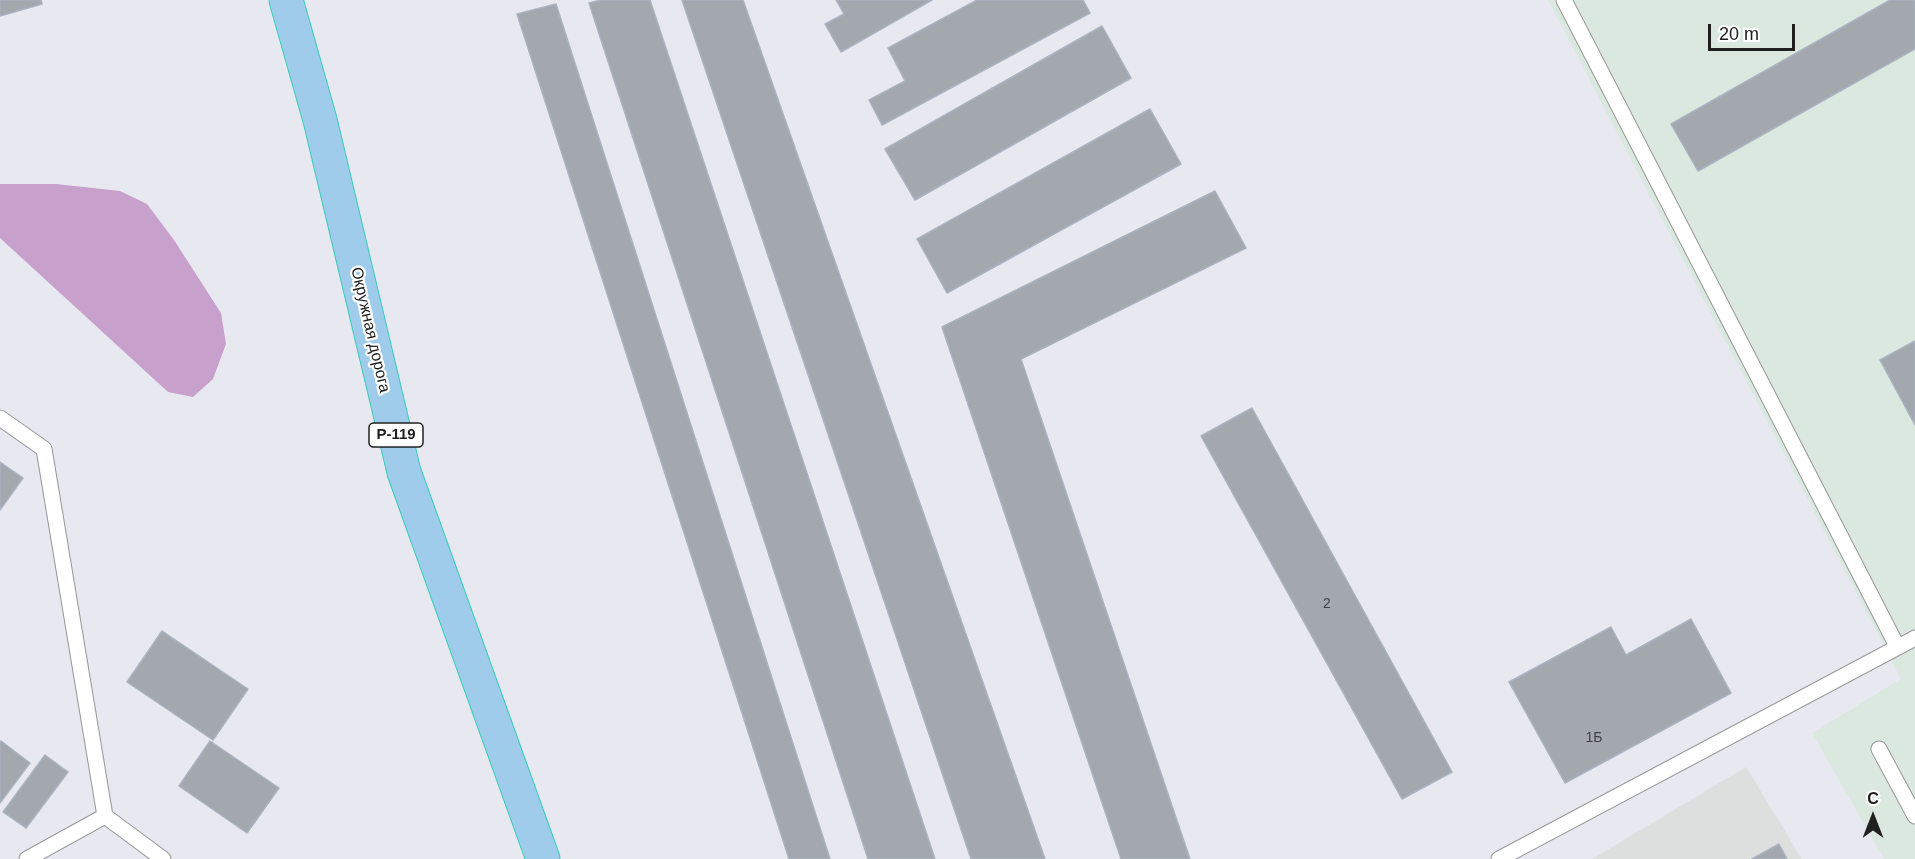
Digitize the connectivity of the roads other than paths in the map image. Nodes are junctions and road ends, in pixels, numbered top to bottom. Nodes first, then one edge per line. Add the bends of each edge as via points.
1 (286, 0) edge
2 (1564, 0) edge
3 (0, 418) edge
4 (1915, 638) edge
5 (1898, 646) junction
6 (1879, 749) dead end
7 (105, 816) junction
8 (1915, 816) edge
9 (27, 859) edge
10 (164, 859) edge
11 (543, 859) edge
12 (1499, 859) edge

1 - 11 highway, Окружная дорога / Р-119 via 320,120 404,472
2 - 5 lane
3 - 7 lane via 44,449
4 - 5 lane
5 - 12 lane
6 - 8 lane
7 - 9 lane
7 - 10 lane

